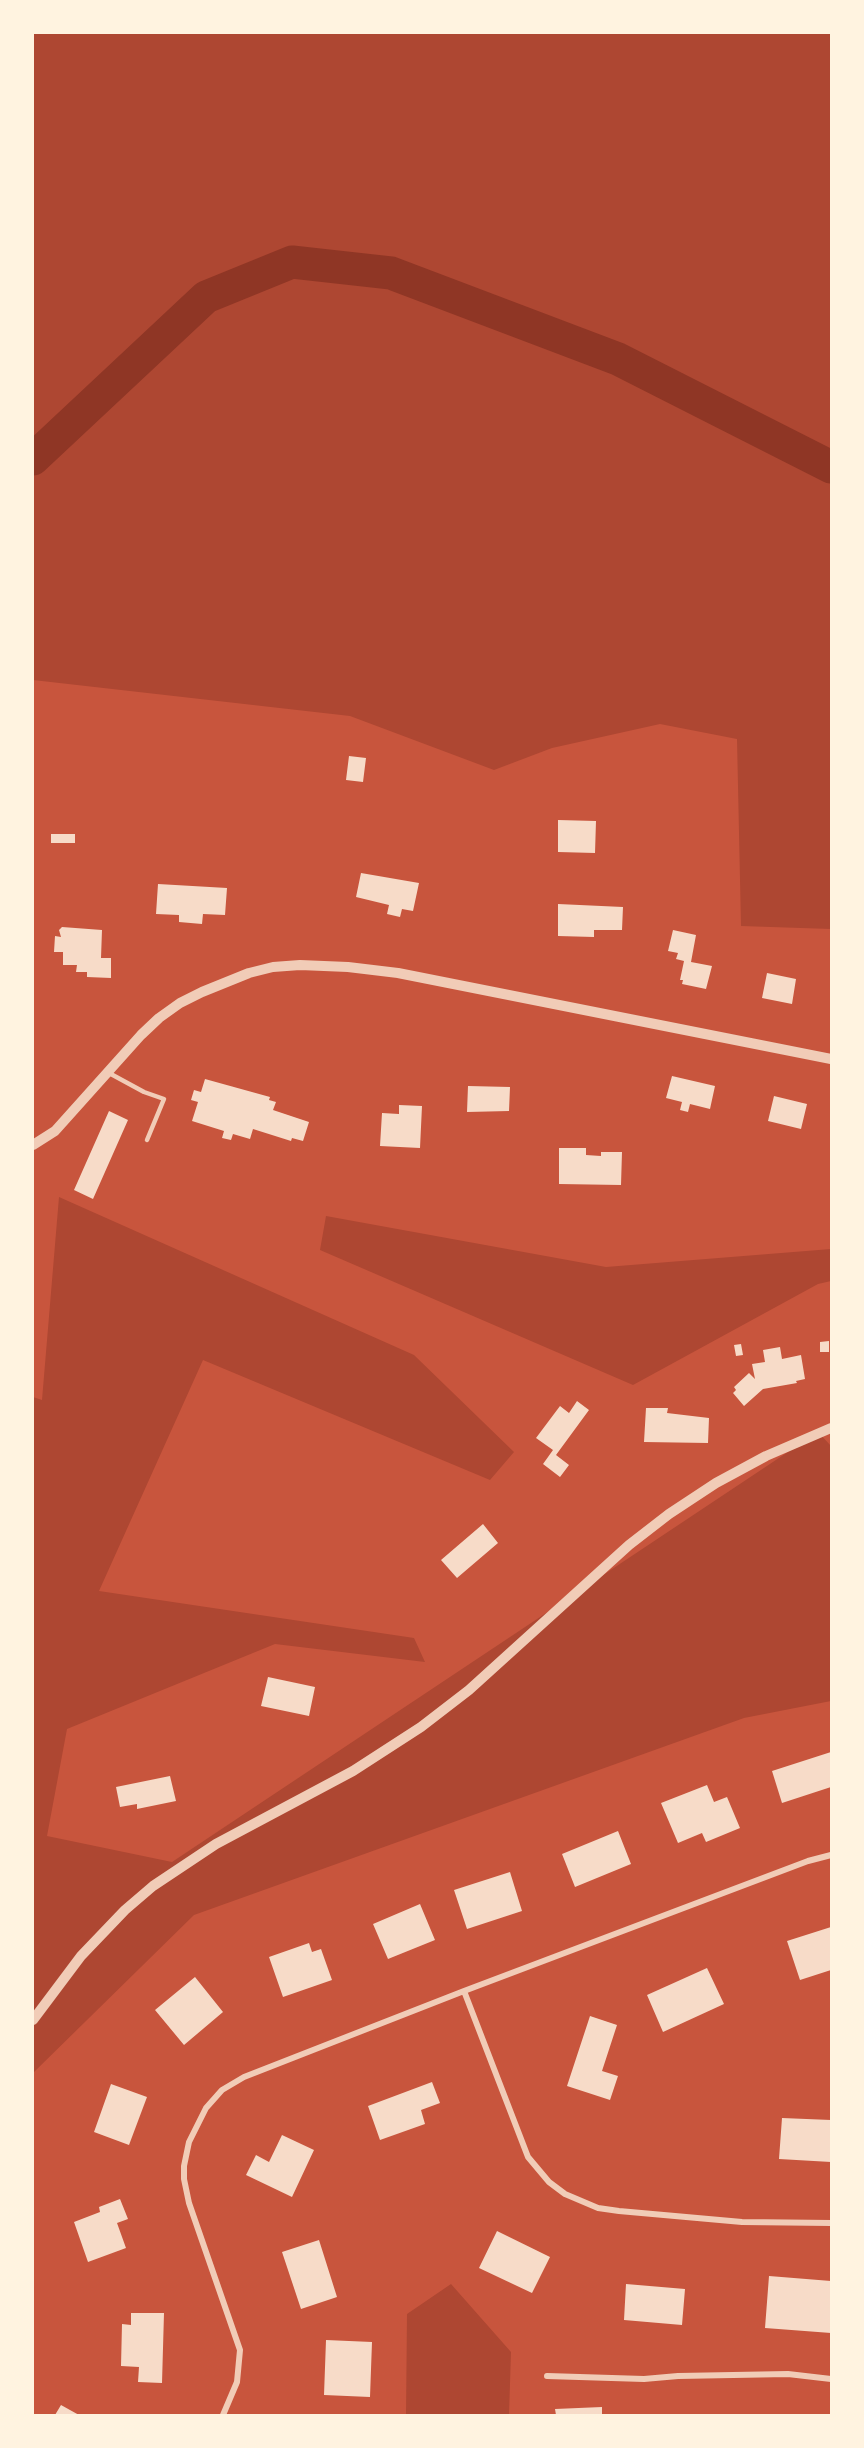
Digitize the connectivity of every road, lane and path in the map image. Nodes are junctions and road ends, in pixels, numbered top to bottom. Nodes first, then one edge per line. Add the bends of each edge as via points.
1 (831, 1059) edge
2 (109, 1073) junction
3 (147, 1140) dead end
4 (33, 1145) edge
5 (831, 1428) edge
6 (831, 1855) edge
7 (464, 1991) junction
8 (33, 2020) edge
9 (831, 2223) edge
10 (547, 2376) dead end
11 (831, 2379) edge
12 (223, 2415) edge

1 - 2 street via 398,973 300,965 249,973 180,1003 141,1035
2 - 3 lane via 164,1099
2 - 4 street via 55,1131
5 - 8 street via 766,1456 669,1514 422,1727 353,1771 216,1844 153,1886 124,1910 81,1956
6 - 7 street
7 - 9 street via 528,2157 549,2182 566,2194 598,2208 619,2211 742,2222
7 - 12 street via 244,2077 222,2090 206,2108 189,2142 184,2179 189,2204 240,2350 237,2382
10 - 11 street via 644,2379 788,2374

